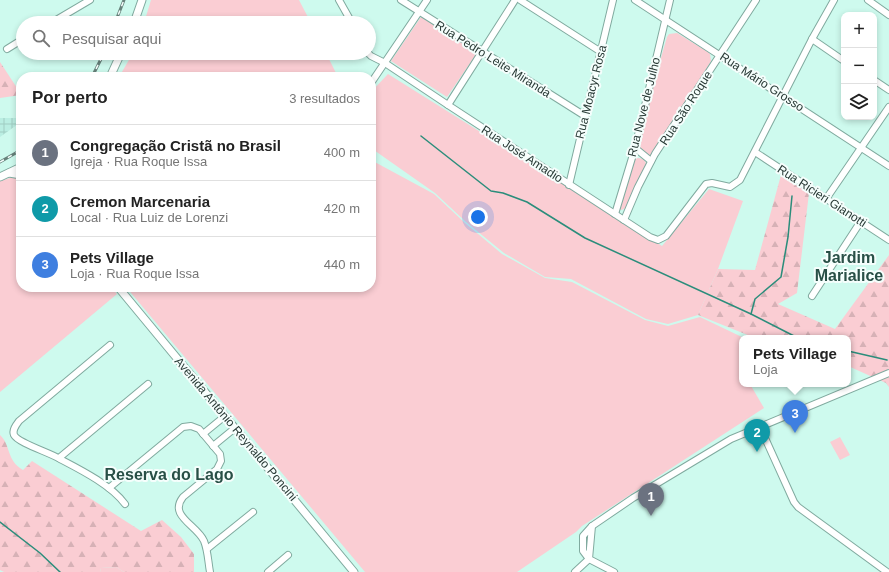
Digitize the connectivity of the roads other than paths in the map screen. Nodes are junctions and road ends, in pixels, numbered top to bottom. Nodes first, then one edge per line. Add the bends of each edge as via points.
1 (90, 0) edge
2 (142, 0) edge
3 (340, 0) edge
4 (401, 0) edge
5 (427, 0) edge
6 (515, 0) edge
7 (520, 0) edge
8 (613, 0) edge
9 (635, 0) edge
10 (670, 0) edge
11 (756, 0) edge
12 (834, 0) edge
13 (868, 0) edge
14 (420, 12) junction
15 (889, 15) edge
16 (63, 16) edge
17 (136, 16) edge
18 (348, 16) edge
19 (664, 19) junction
20 (812, 40) junction
21 (16, 44) edge
22 (7, 49) dead end
23 (482, 52) junction
24 (601, 52) junction
25 (720, 55) junction
26 (376, 58) edge
27 (841, 59) edge
28 (118, 60) edge
29 (385, 63) junction
30 (112, 72) edge
31 (376, 76) edge
32 (877, 82) edge
33 (889, 90) edge
34 (783, 96) junction
35 (448, 106) junction
36 (889, 107) edge
37 (585, 116) junction
38 (635, 148) junction
39 (861, 148) junction
40 (755, 152) junction
41 (652, 161) junction
42 (889, 166) edge
43 (16, 172) edge
44 (0, 177) edge
45 (569, 185) junction
46 (826, 199) junction
47 (615, 214) junction
48 (624, 220) junction
49 (861, 221) junction
50 (889, 240) edge
51 (122, 292) edge
52 (812, 296) dead end
53 (110, 345) dead end
54 (889, 373) edge
55 (148, 384) dead end
56 (225, 416) junction
57 (760, 427) junction
58 (235, 428) junction
59 (203, 434) junction
60 (213, 446) junction
61 (59, 458) junction
62 (109, 488) junction
63 (125, 504) dead end
64 (253, 512) dead end
65 (207, 549) junction
66 (288, 555) dead end
67 (589, 559) junction
68 (210, 572) edge
69 (268, 572) edge
70 (354, 572) edge
71 (575, 572) edge
72 (614, 572) edge
73 (887, 572) edge

1 - 16 street
2 - 17 street
3 - 18 street
4 - 14 street, Rua Pedro Leite Miranda
5 - 14 street
6 - 23 street
7 - 24 street
8 - 24 street, Rua Moacyr Rosa
9 - 19 street, Rua Mário Grosso
10 - 19 street, Rua Nove de Julho
11 - 25 street, Rua São Roque
12 - 20 street
13 - 15 street
14 - 23 street, Rua Pedro Leite Miranda
14 - 29 street
19 - 25 street, Rua Mário Grosso
19 - 38 street, Rua Nove de Julho
20 - 27 street
20 - 34 street
21 - 22 street
23 - 35 street
23 - 37 street, Rua Pedro Leite Miranda
24 - 37 street, Rua Moacyr Rosa
25 - 34 street, Rua Mário Grosso
25 - 41 street, Rua São Roque
26 - 29 street, Rua José Amadio
28 - 30 street
29 - 31 street
29 - 35 street, Rua José Amadio
32 - 33 street
34 - 39 street, Rua Mário Grosso
34 - 40 street
35 - 45 street, Rua José Amadio
36 - 39 street
37 - 45 street, Rua Moacyr Rosa
38 - 41 street
38 - 47 street, Rua Nove de Julho
39 - 42 street, Rua Mário Grosso
39 - 46 street
40 - 46 street, Rua Ricieri Gianotti
40 - 48 street, Rua José Amadio via 740,180 730,187 712,183 703,186 661,240 650,237
41 - 48 street, Rua São Roque
43 - 44 street
45 - 47 street, Rua José Amadio
46 - 49 street, Rua Ricieri Gianotti
47 - 48 street, Rua José Amadio
49 - 50 street, Rua Ricieri Gianotti
49 - 52 street
51 - 56 street, Avenida Antônio Reynaldo Poncini
53 - 61 street via 14,427 14,435 19,441
54 - 57 street
55 - 61 street
56 - 58 street, Avenida Antônio Reynaldo Poncini
56 - 59 street
57 - 67 street via 718,446 592,526
57 - 73 street via 798,507
58 - 60 street
58 - 70 street, Avenida Antônio Reynaldo Poncini
59 - 60 street
59 - 62 street via 191,426 183,427
60 - 65 street via 220,454 221,461 217,469 183,497 178,508 179,514 204,539
61 - 62 street
62 - 63 street
64 - 65 street
65 - 68 street
66 - 69 street
67 - 71 street
67 - 72 street

